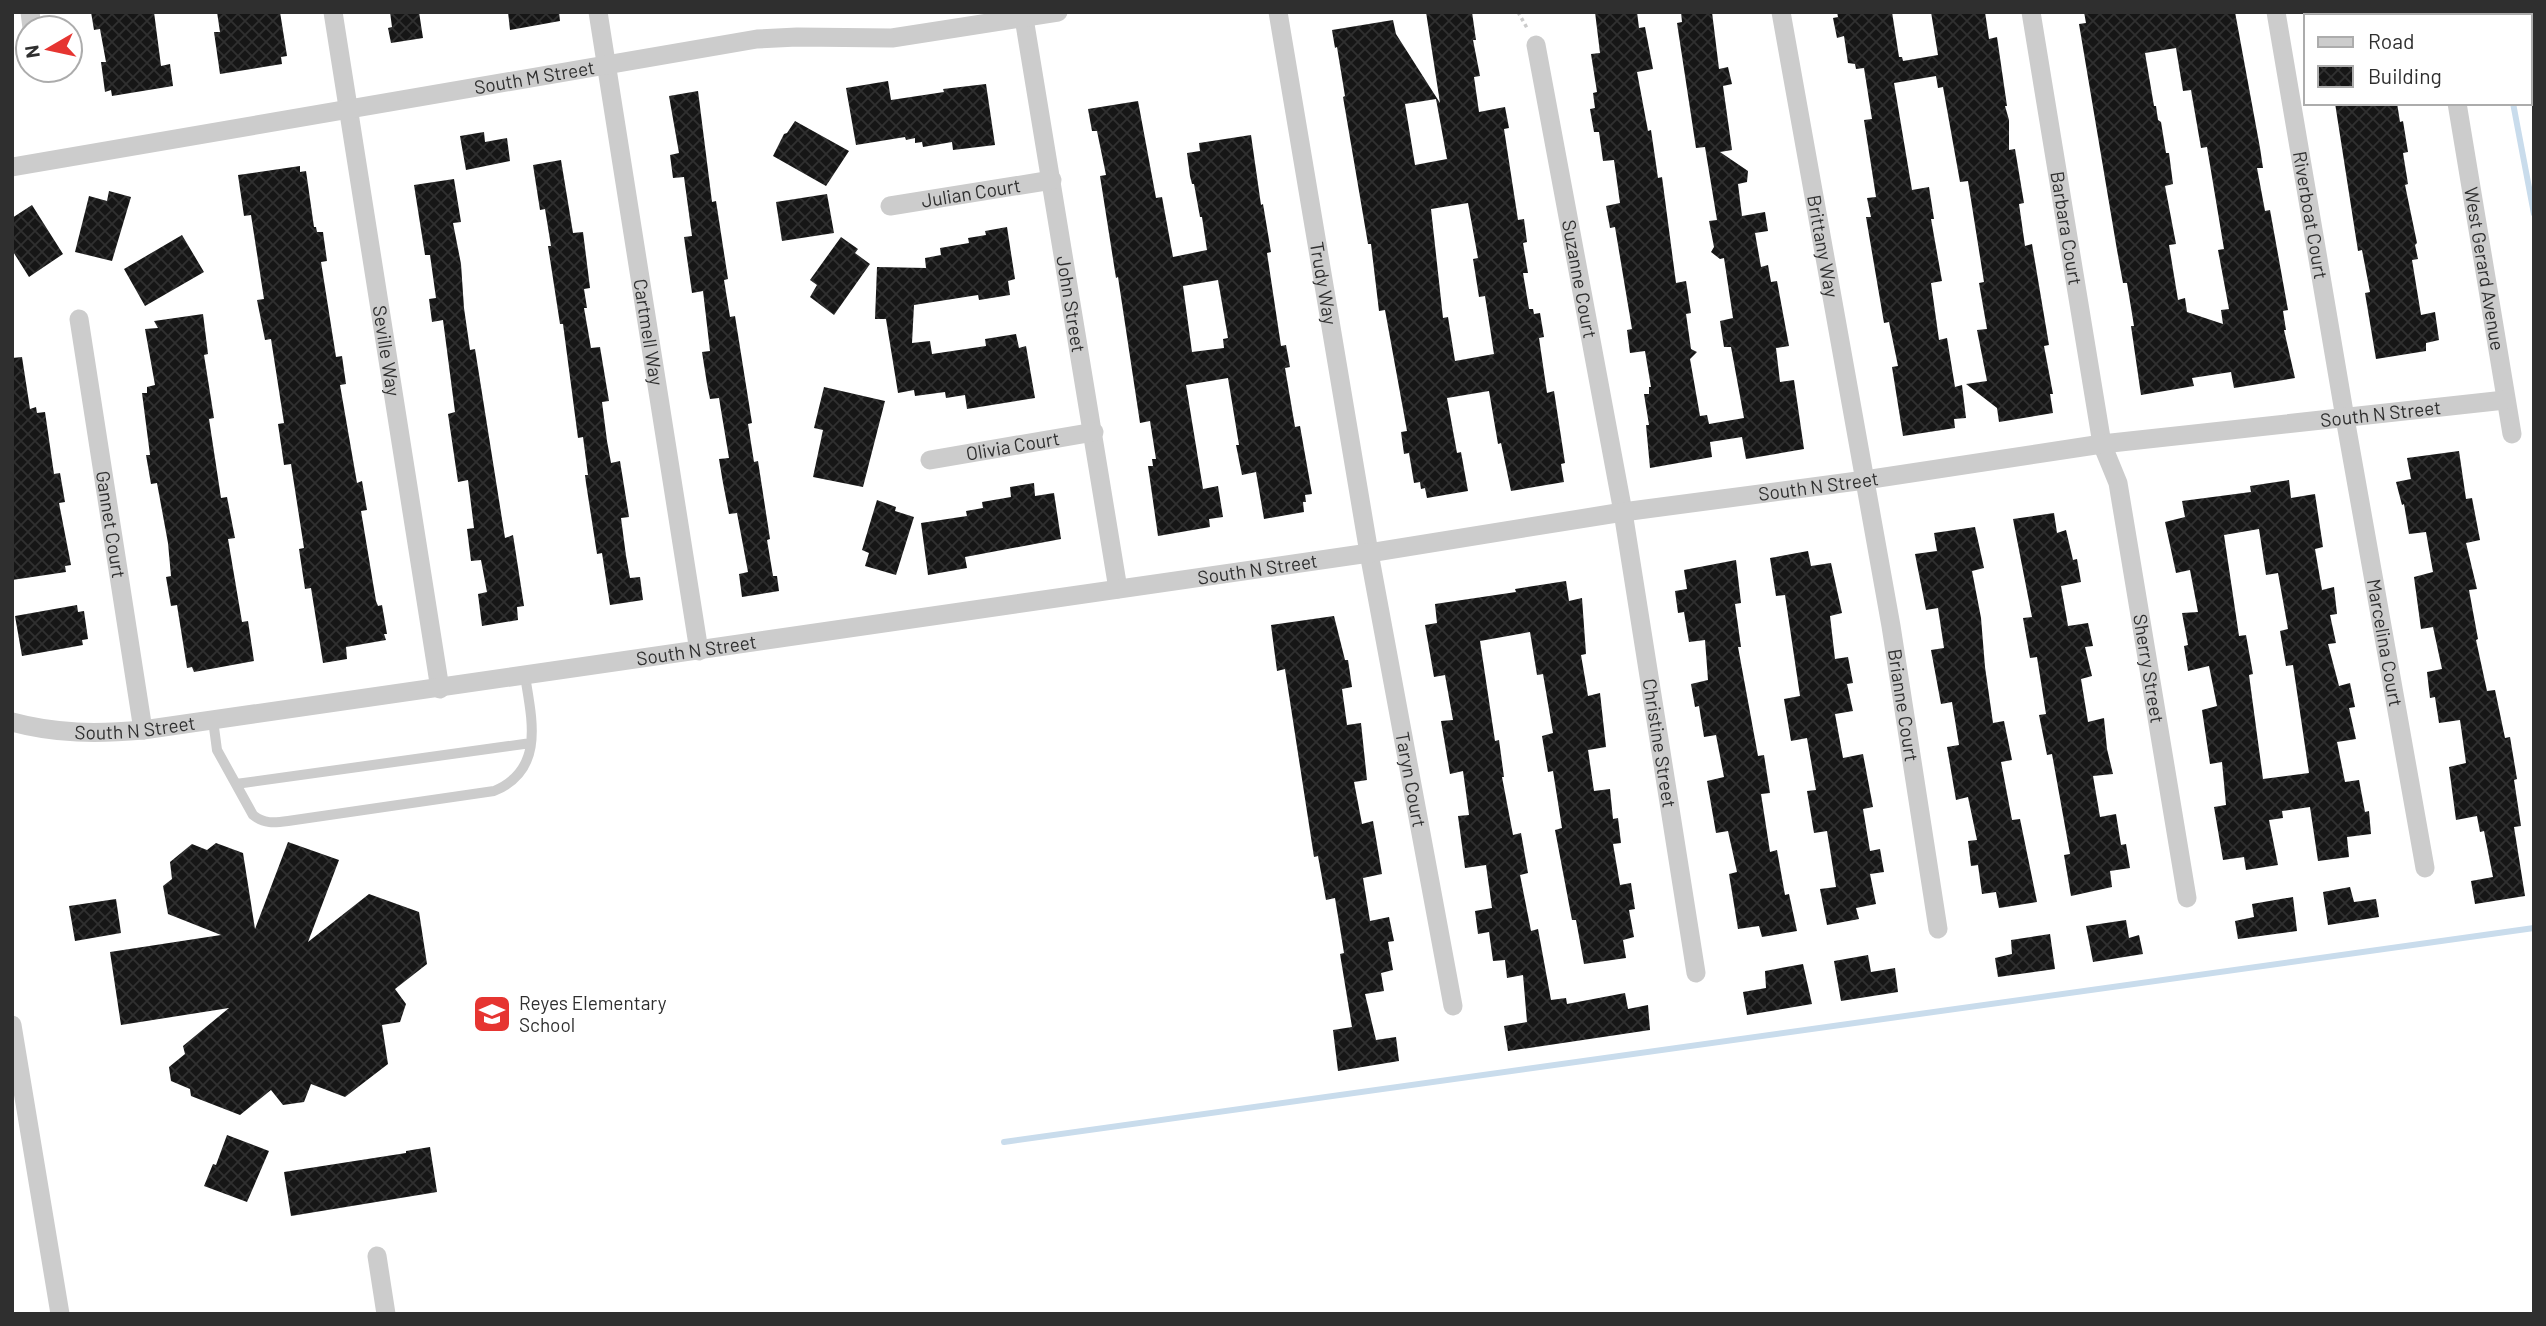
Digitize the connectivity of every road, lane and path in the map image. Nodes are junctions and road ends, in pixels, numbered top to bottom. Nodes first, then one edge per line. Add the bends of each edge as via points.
1 (333, 12) edge
2 (598, 12) edge
3 (1058, 12) edge
4 (1278, 12) edge
5 (1782, 12) edge
6 (2031, 12) edge
7 (2276, 12) edge
8 (1023, 15) edge
9 (1536, 45) dead end
10 (606, 65) junction
11 (2458, 105) edge
12 (349, 110) junction
13 (12, 167) edge
14 (1052, 180) junction
15 (890, 206) dead end
16 (79, 319) dead end
17 (2505, 400) junction
18 (2345, 418) junction
19 (1094, 432) junction
20 (2512, 434) dead end
21 (2102, 444) junction
22 (930, 460) dead end
23 (1865, 480) junction
24 (1623, 512) junction
25 (1369, 553) junction
26 (1118, 589) junction
27 (699, 651) junction
28 (525, 676) junction
29 (440, 689) junction
30 (213, 720) junction
31 (12, 722) edge
32 (143, 730) junction
33 (531, 743) junction
34 (236, 784) junction
35 (2425, 868) dead end
36 (2188, 898) dead end
37 (1938, 929) dead end
38 (1696, 973) dead end
39 (1453, 1006) dead end
40 (12, 1025) edge
41 (377, 1256) dead end
42 (60, 1314) edge
43 (386, 1314) edge

1 - 12 street, Seville Way
2 - 10 street, Cartmell Way
3 - 8 street, South M Street
4 - 25 street, Trudy Way
5 - 23 street, Brittany Way
6 - 21 street, Barbara Court
7 - 18 street, Riverboat Court
8 - 10 street, South M Street via 891,38 757,39
8 - 14 street, John Street
9 - 24 street, Suzanne Court
10 - 12 street, South M Street
10 - 27 street, Cartmell Way
11 - 17 street, West Gerard Avenue
12 - 13 street, South M Street
12 - 29 street, Seville Way
14 - 15 street, Julian Court
14 - 19 street, John Street
16 - 32 street, Gannet Court
17 - 18 street, South N Street
17 - 20 street, West Gerard Avenue
18 - 21 street, South N Street
18 - 35 street, Marcelina Court
19 - 22 street, Olivia Court
19 - 26 street, John Street
21 - 23 street, South N Street
21 - 36 street, Sherry Street via 2118,483
23 - 24 street, South N Street
23 - 37 street, Brianne Court
24 - 25 street, South N Street
24 - 38 street, Christine Street
25 - 26 street, South N Street
25 - 39 street, Taryn Court
26 - 27 street, South N Street
27 - 28 street, South N Street
28 - 29 street, South N Street
28 - 33 lane
29 - 30 street, South N Street
30 - 32 street, South N Street
30 - 34 lane via 217,750
31 - 32 street, South N Street via 85,733
33 - 34 lane
33 - 34 lane via 522,773 494,791 288,821 260,821
40 - 42 street
41 - 43 street

